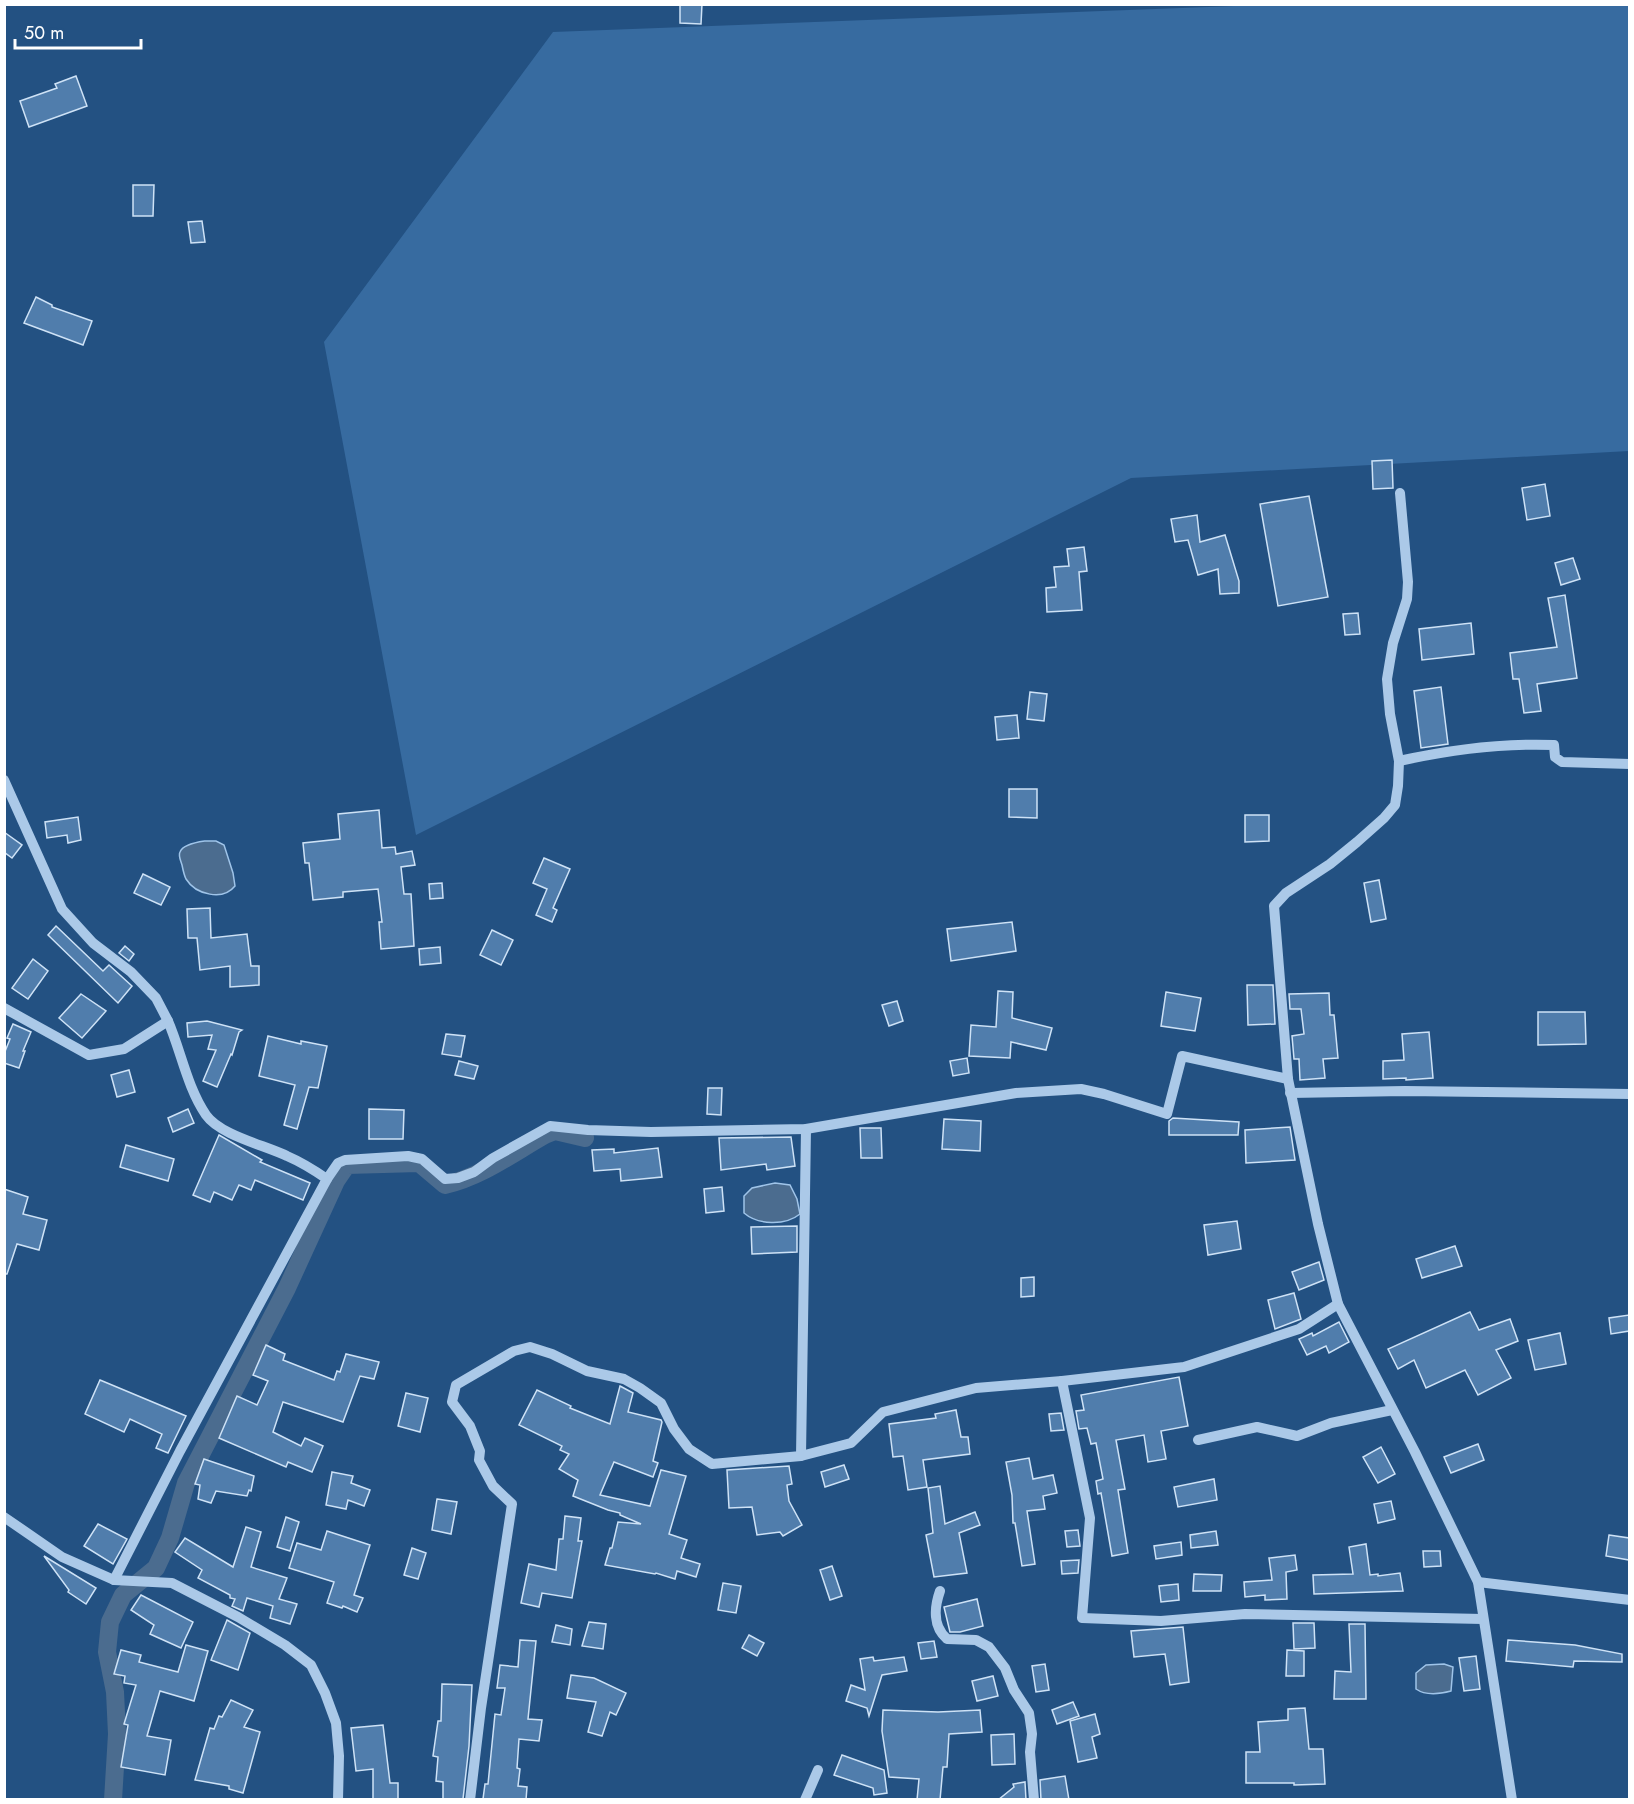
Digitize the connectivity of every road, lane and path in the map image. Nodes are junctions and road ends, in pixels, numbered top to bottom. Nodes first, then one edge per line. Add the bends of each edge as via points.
1 (1401, 493) dead end
2 (1399, 761) junction
3 (1629, 764) edge
4 (4, 780) edge
5 (4, 1008) edge
6 (168, 1021) junction
7 (1288, 1079) junction
8 (1290, 1093) junction
9 (1629, 1094) edge
10 (806, 1129) junction
11 (327, 1179) junction
12 (1338, 1304) junction
13 (1062, 1381) junction
14 (1392, 1410) junction
15 (1198, 1440) dead end
16 (801, 1456) junction
17 (4, 1517) edge
18 (119, 1581) junction
19 (1478, 1582) junction
20 (940, 1591) dead end
21 (1629, 1600) edge
22 (1483, 1619) junction
23 (818, 1770) dead end
24 (338, 1800) edge
25 (470, 1800) edge
26 (804, 1800) edge
27 (1034, 1800) edge
28 (1512, 1800) edge

1 - 2 street via 1407,599 1387,679
2 - 3 street via 1525,744 1554,745 1556,757 1562,762
2 - 7 street via 1395,805 1384,818 1274,906
4 - 6 street via 62,909 93,943 131,972 156,998
5 - 6 street via 89,1055 124,1049
6 - 11 street via 207,1116 224,1130 287,1155
7 - 8 street
7 - 10 street via 1182,1056 1167,1113 1081,1089 1016,1093
8 - 9 street via 1405,1090
8 - 12 street
10 - 11 street via 651,1132 550,1126 458,1178 445,1179 423,1159 408,1156 345,1160 338,1163
10 - 16 street
11 - 18 street via 180,1451
12 - 13 street via 1299,1329 1184,1367
12 - 14 street
13 - 16 street via 976,1388 884,1412 851,1443
13 - 22 street via 1089,1518 1083,1618 1161,1621 1245,1614
14 - 15 street via 1330,1423 1297,1436 1257,1427
14 - 19 street
16 - 25 street via 712,1464 689,1449 661,1403 640,1388 530,1347 514,1351 456,1385 452,1402 470,1426 480,1451 479,1460 493,1486 512,1504
17 - 18 street via 62,1557
18 - 24 street via 172,1583 247,1622 311,1665 336,1723
19 - 21 street
19 - 22 street
20 - 27 street via 936,1616 943,1635 947,1639 976,1640 989,1647 1029,1713
22 - 28 street
23 - 26 street

